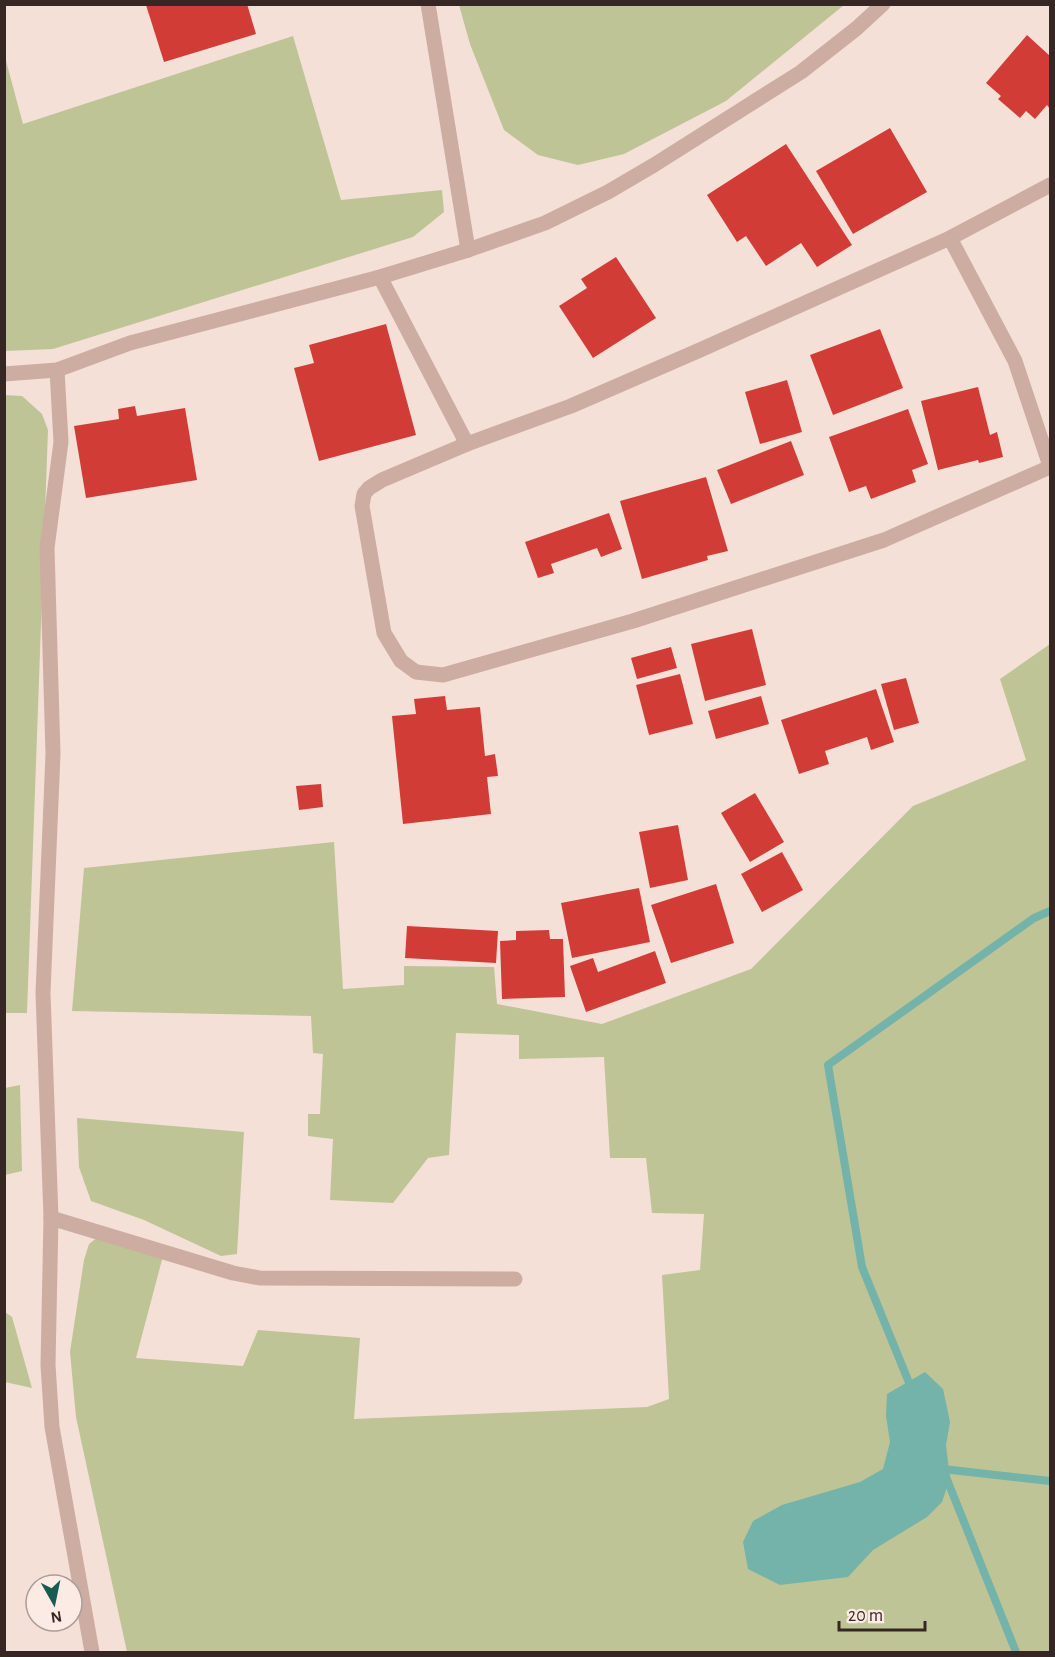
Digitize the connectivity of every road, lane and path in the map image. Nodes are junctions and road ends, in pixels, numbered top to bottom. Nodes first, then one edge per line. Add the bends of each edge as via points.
1 (428, 4) edge
2 (883, 4) edge
3 (1050, 185) edge
4 (950, 238) junction
5 (468, 250) junction
6 (380, 277) junction
7 (57, 370) junction
8 (4, 374) edge
9 (467, 444) junction
10 (1050, 466) edge
11 (51, 1218) junction
12 (515, 1279) dead end
13 (92, 1653) edge

1 - 5 street
2 - 5 street via 801,72 608,192 545,223
3 - 4 street
4 - 9 street via 571,406
4 - 10 street via 1015,361
5 - 6 street
6 - 7 street via 130,343
6 - 9 street
7 - 8 street
7 - 11 street via 62,442 47,548 52,754 43,993
9 - 10 street via 382,480 364,494 362,506 384,633 401,661 416,672 443,675 644,618 884,540
11 - 12 street via 224,1271 260,1278
11 - 13 street via 48,1365 52,1427

